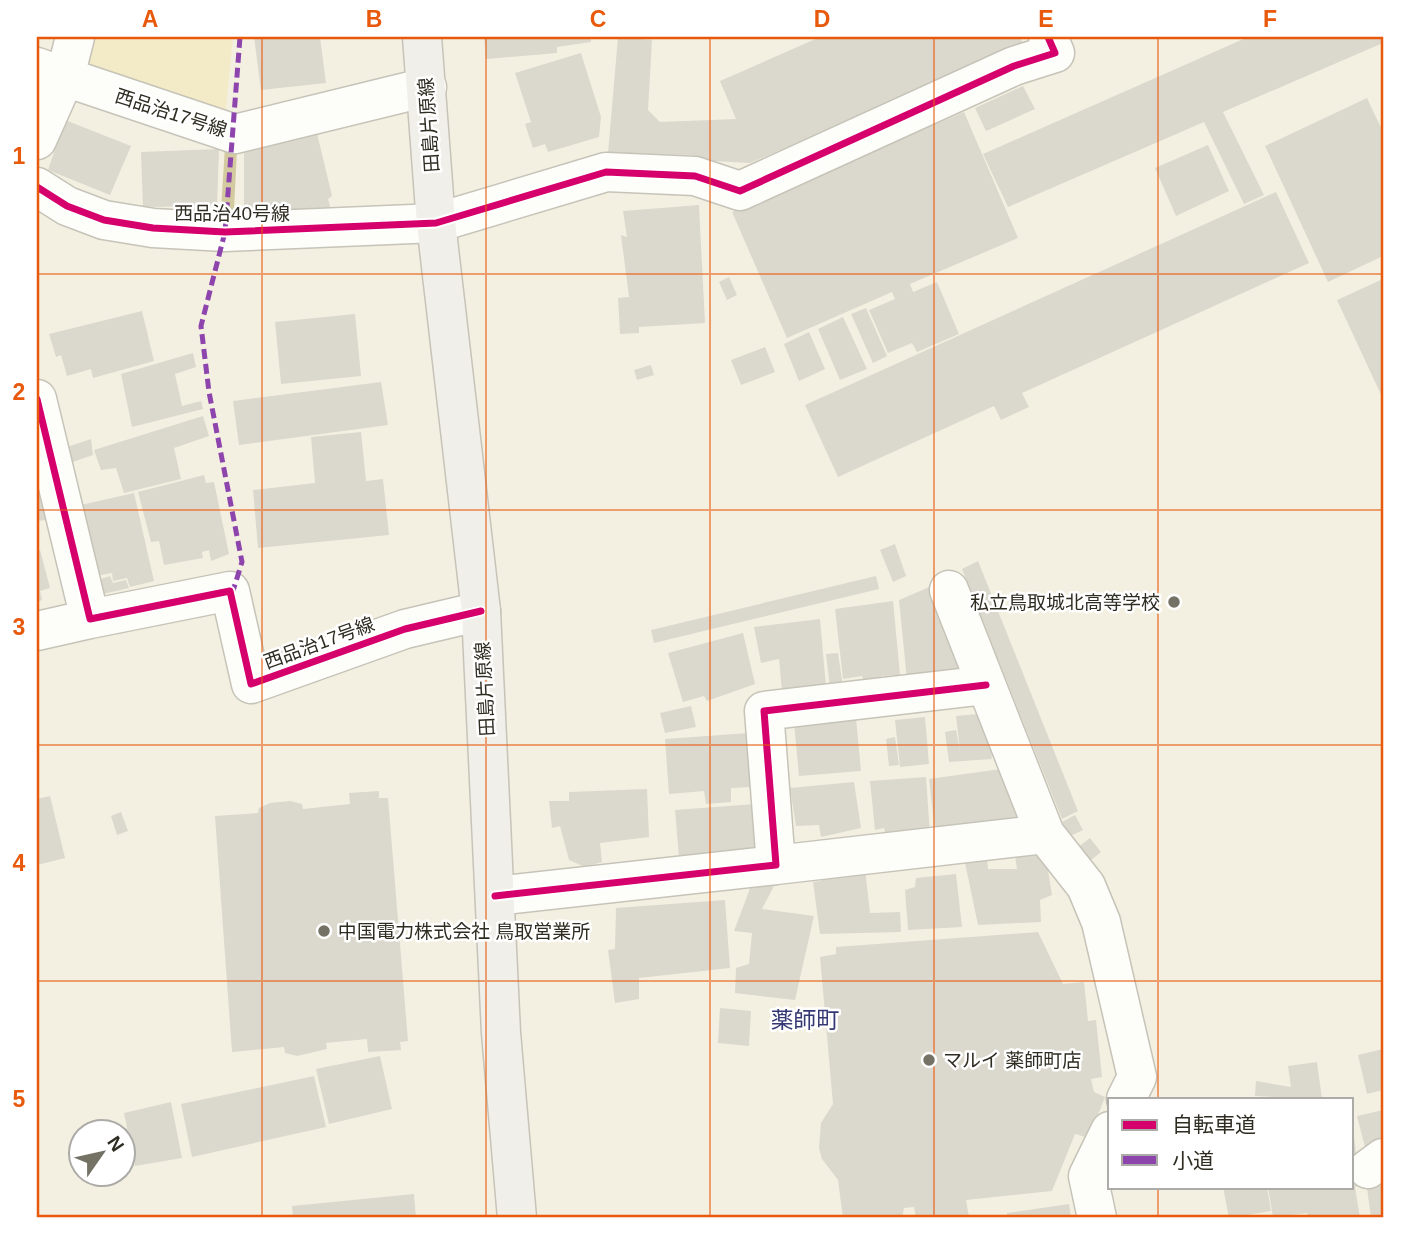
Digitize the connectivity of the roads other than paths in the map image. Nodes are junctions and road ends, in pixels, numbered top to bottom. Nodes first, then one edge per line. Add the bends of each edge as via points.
1 (75, 37) edge
2 (422, 37) edge
3 (1048, 37) edge
4 (51, 72) edge
5 (427, 87) junction
6 (37, 140) edge
7 (37, 187) edge
8 (436, 223) junction
9 (37, 399) edge
10 (949, 590) dead end
11 (481, 611) junction
12 (90, 619) junction
13 (37, 631) edge
14 (986, 684) junction
15 (1045, 834) junction
16 (776, 865) junction
17 (495, 896) junction
18 (1126, 1098) edge
19 (1108, 1135) edge
20 (517, 1218) edge
21 (1097, 1218) edge

1 - 4 street
2 - 5 main road, 田島片原線
3 - 8 street, 西品治40号線 via 1055,53 1014,66 740,191 695,176 606,172
4 - 5 street, 西品治17号線 via 235,134
4 - 6 street
5 - 8 main road, 田島片原線
7 - 8 street, 西品治40号線 via 67,206 104,220 153,229 225,232
8 - 11 main road, 田島片原線
9 - 12 street
10 - 14 street
11 - 12 street, 西品治17号線 via 405,629 251,684 230,591
11 - 17 main road, 田島片原線
12 - 13 street
14 - 15 street
14 - 16 street via 764,712
15 - 16 street
15 - 18 street via 1086,886 1101,922 1137,1077
16 - 17 street
17 - 20 main road, 田島片原線
19 - 21 street via 1088,1176

